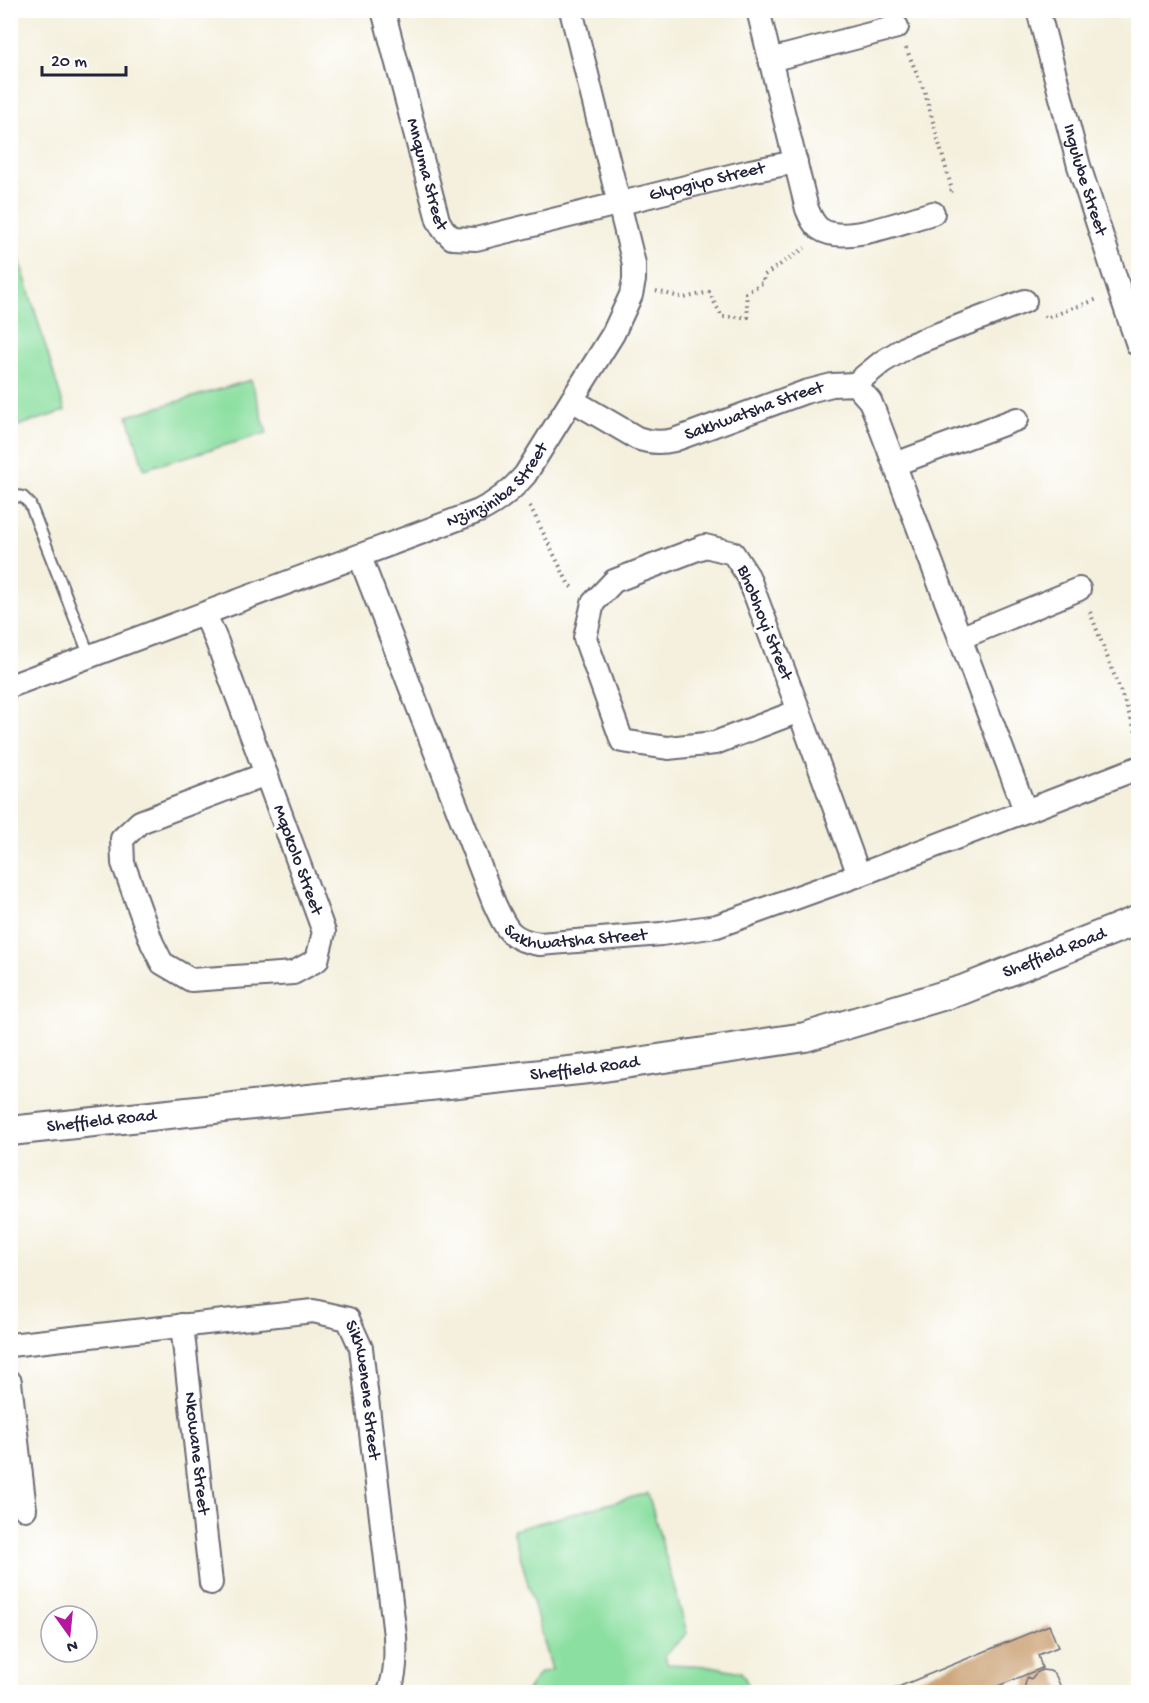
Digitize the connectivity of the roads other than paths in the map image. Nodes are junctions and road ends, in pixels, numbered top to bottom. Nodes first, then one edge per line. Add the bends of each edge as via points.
1 (383, 10) edge
2 (571, 10) edge
3 (758, 10) edge
4 (1038, 10) edge
5 (897, 27) road end
6 (770, 60) junction
7 (796, 162) junction
8 (619, 203) junction
9 (933, 213) road end
10 (1025, 301) road end
11 (1138, 345) edge
12 (855, 384) junction
13 (572, 400) junction
14 (1017, 419) dead end
15 (895, 464) junction
16 (10, 495) edge
17 (360, 557) junction
18 (1079, 589) road end
19 (205, 614) junction
20 (960, 638) junction
21 (90, 657) junction
22 (10, 686) edge
23 (799, 711) junction
24 (1138, 768) edge
25 (266, 774) junction
26 (1025, 810) junction
27 (859, 874) junction
28 (1138, 920) edge
29 (10, 1131) edge
30 (182, 1325) junction
31 (10, 1345) edge
32 (10, 1382) edge
33 (25, 1509) dead end
34 (211, 1583) dead end
35 (389, 1692) edge

1 - 8 street, Mnquma Street via 438,220 452,238 476,239
2 - 8 street, Nzinziniba Street
3 - 6 street
4 - 11 street, Ingulube Street via 1080,166
5 - 6 street
6 - 7 street
7 - 8 street, Glyogiyo Street
7 - 9 street via 812,221 834,235 854,235
8 - 13 street, Nzinziniba Street via 634,264 632,295
10 - 12 street via 910,345
12 - 13 street, Sakhwatsha Street via 804,392 662,443 637,438
12 - 15 street via 870,401
13 - 17 street, Nzinziniba Street via 525,475 496,504
14 - 15 street
15 - 20 street
16 - 21 lane via 23,497 30,504
17 - 19 street, Nzinziniba Street
17 - 27 street, Sakhwatsha Street via 502,922 523,942 540,944 717,926
18 - 20 street
19 - 21 street, Nzinziniba Street
19 - 25 street, Mqokolo Street
20 - 26 street
21 - 22 street, Nzinziniba Street
23 - 23 street, Bhobhoyi Street via 748,576 733,553 705,546 614,580 593,603 585,638 622,741 668,748 715,743
23 - 27 street, Bhobhoyi Street
24 - 26 street, Sakhwatsha Street
25 - 25 street, Mqokolo Street via 324,932 318,960 293,973 191,980 162,963 152,943 123,863 122,839 140,822
26 - 27 street, Sakhwatsha Street
28 - 29 street, Sheffield Road via 962,990 805,1037 597,1068
30 - 31 street, Sikhwenene Street
30 - 34 street, Nkowane Street
30 - 35 street, Sikhwenene Street via 313,1311 348,1319 361,1348 394,1636 396,1661
32 - 33 street

